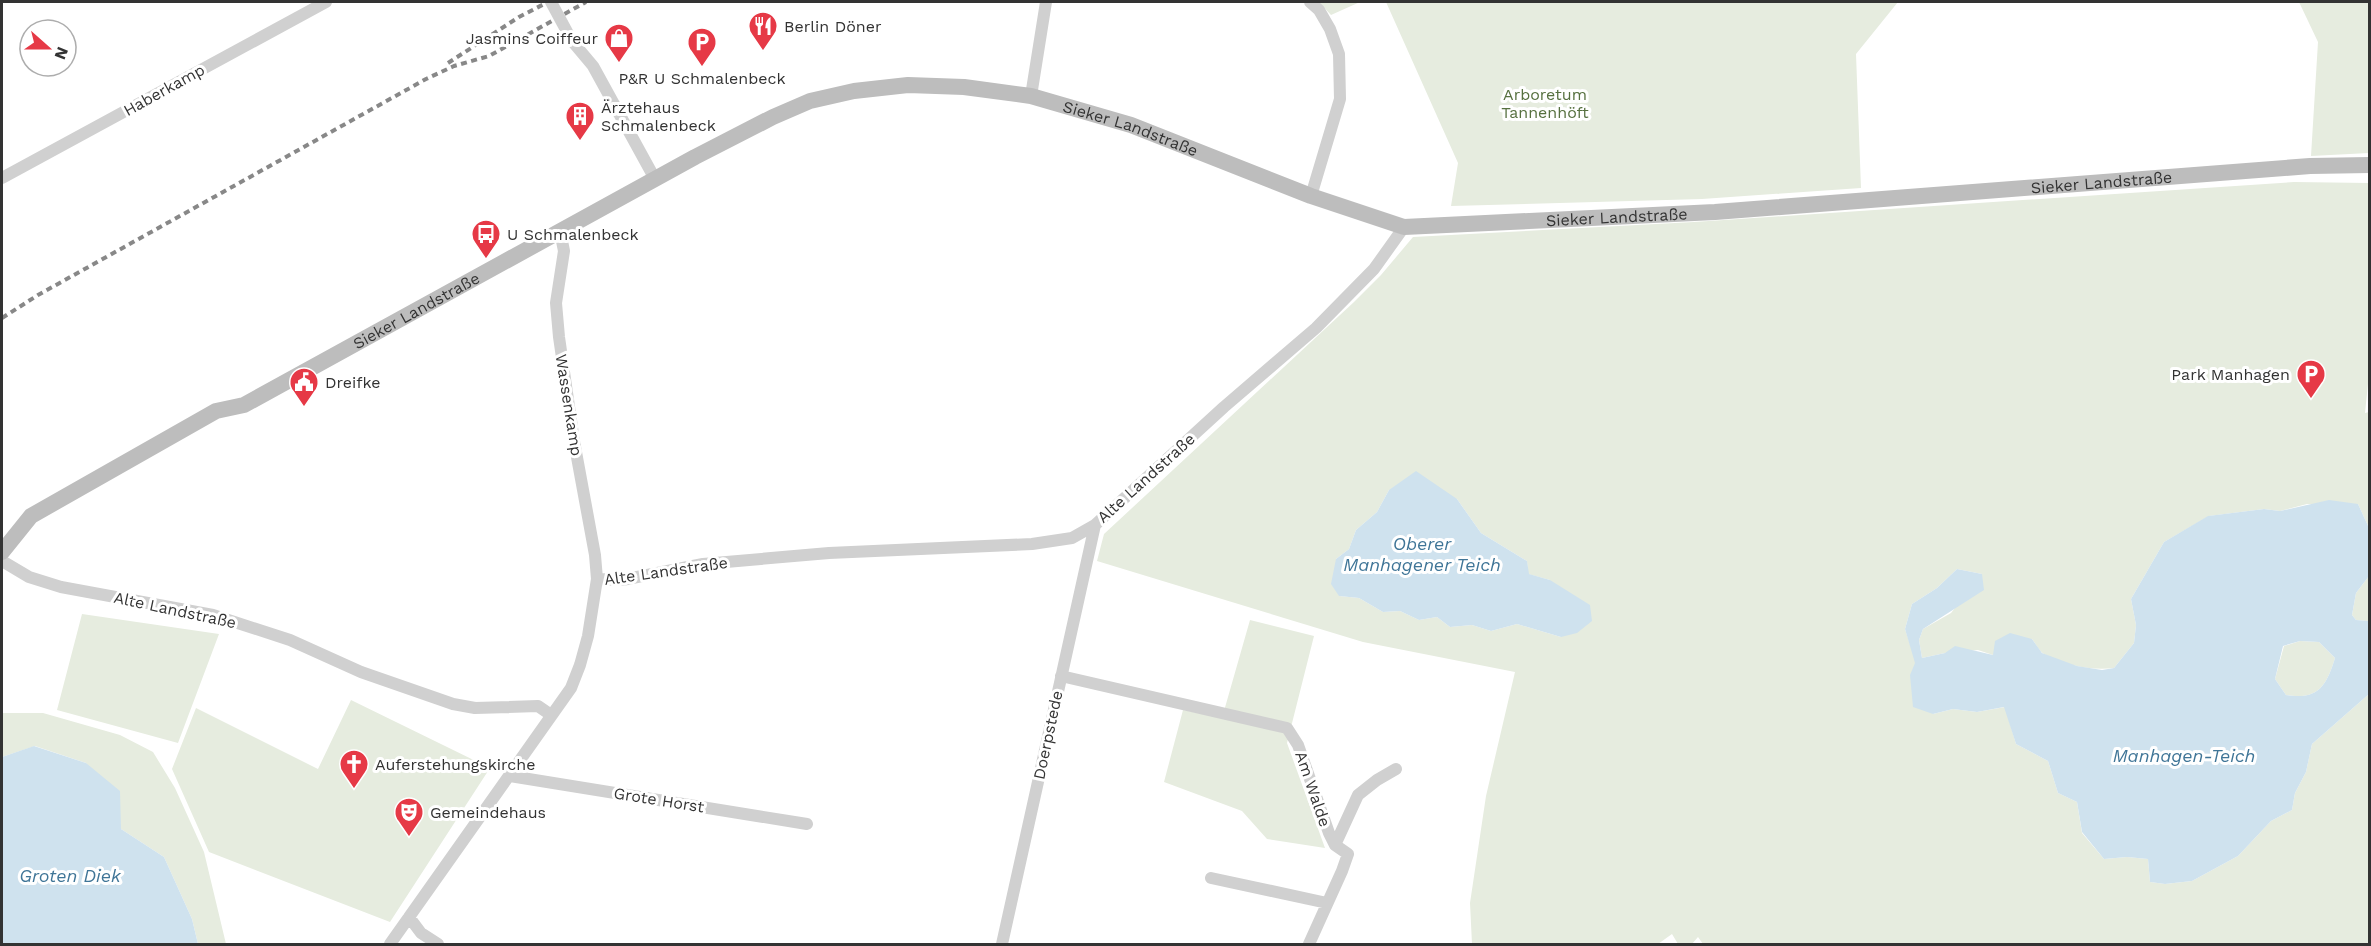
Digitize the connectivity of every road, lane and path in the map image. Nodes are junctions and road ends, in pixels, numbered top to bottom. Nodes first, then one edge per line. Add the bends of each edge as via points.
1 (326, 2) edge
2 (550, 2) edge
3 (1046, 2) edge
4 (1310, 2) edge
5 (1031, 96) junction
6 (2370, 165) edge
7 (2, 178) edge
8 (655, 179) junction
9 (1311, 196) junction
10 (1404, 227) junction
11 (560, 231) junction
12 (1095, 525) junction
13 (2, 552) edge
14 (2, 561) edge
15 (597, 579) junction
16 (1061, 676) junction
17 (551, 715) junction
18 (1396, 770) dead end
19 (510, 776) junction
20 (807, 824) dead end
21 (1335, 845) junction
22 (1211, 878) dead end
23 (1327, 903) junction
24 (409, 916) junction
25 (390, 945) edge
26 (438, 945) edge
27 (1002, 945) edge
28 (1309, 945) edge

1 - 7 street, Haberkamp
2 - 8 street, bridge via 572,41 593,66
3 - 5 street
4 - 9 street via 1330,29 1339,54 1340,99
5 - 8 street, Sieker Landstraße via 908,85 810,101
5 - 9 street, Sieker Landstraße via 1131,125
6 - 10 street, Sieker Landstraße via 2310,166 1715,212
8 - 11 street, Sieker Landstraße
9 - 10 street, Sieker Landstraße
10 - 12 street, Alte Landstraße via 1368,276 1316,328
11 - 13 street, Sieker Landstraße via 244,405 216,411 31,516
11 - 15 street, Wassenkamp via 564,251 556,303 559,338
12 - 15 street, Alte Landstraße via 1072,538 1032,544 829,553 702,564 622,580
12 - 16 street, Doerpstede
14 - 17 street, Alte Landstraße via 29,577 61,587 213,615 290,640 361,672 453,704 475,708 538,706
15 - 17 street, Alte Landstraße via 580,665 571,688
16 - 21 street, Am Walde via 1287,728 1298,745
16 - 27 street, Doerpstede
17 - 19 street
18 - 21 street, Am Walde via 1358,795
19 - 20 street, Grote Horst
19 - 24 street
21 - 23 street, Am Walde via 1348,854
22 - 23 street
23 - 28 street, Am Walde
24 - 25 street
24 - 26 street via 421,933

